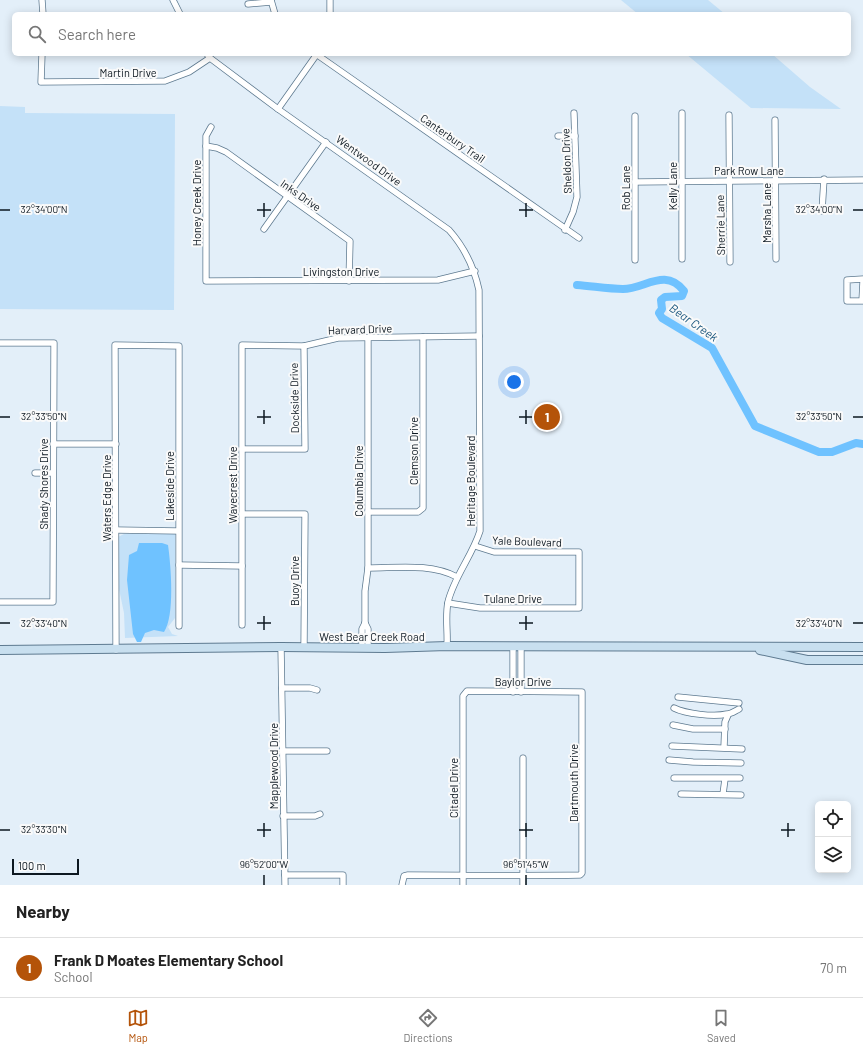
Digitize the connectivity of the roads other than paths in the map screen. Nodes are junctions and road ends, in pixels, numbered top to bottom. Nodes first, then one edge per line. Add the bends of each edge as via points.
1 (42, 0) edge
2 (173, 0) edge
3 (330, 0) edge
4 (271, 1) edge
5 (248, 4) dead end
6 (43, 12) edge
7 (179, 12) edge
8 (274, 12) edge
9 (330, 12) edge
10 (42, 56) edge
11 (209, 56) edge
12 (316, 56) edge
13 (320, 56) edge
14 (278, 109) junction
15 (682, 112) dead end
16 (574, 113) dead end
17 (728, 115) dead end
18 (635, 116) dead end
19 (776, 120) dead end
20 (211, 127) dead end
21 (558, 136) dead end
22 (575, 136) junction
23 (326, 142) junction
24 (206, 146) junction
25 (824, 179) junction
26 (729, 180) junction
27 (863, 180) edge
28 (683, 181) junction
29 (776, 181) junction
30 (635, 182) junction
31 (286, 197) junction
32 (822, 211) dead end
33 (264, 229) dead end
34 (565, 230) junction
35 (579, 238) dead end
36 (682, 258) dead end
37 (776, 259) dead end
38 (635, 260) dead end
39 (730, 262) dead end
40 (475, 271) junction
41 (206, 281) joint
42 (349, 281) junction
43 (863, 281) edge
44 (479, 309) joint
45 (479, 336) junction
46 (423, 337) junction
47 (368, 338) junction
48 (0, 343) edge
49 (115, 346) joint
50 (242, 346) joint
51 (304, 346) junction
52 (54, 444) junction
53 (116, 444) junction
54 (242, 449) junction
55 (35, 473) dead end
56 (53, 473) junction
57 (368, 512) junction
58 (242, 514) junction
59 (116, 530) junction
60 (178, 531) junction
61 (475, 546) junction
62 (179, 565) junction
63 (242, 566) junction
64 (368, 568) junction
65 (458, 577) junction
66 (0, 602) edge
67 (448, 603) junction
68 (579, 608) joint
69 (242, 624) dead end
70 (179, 626) dead end
71 (447, 646) junction
72 (281, 647) junction
73 (304, 647) junction
74 (517, 647) junction
75 (863, 647) edge
76 (365, 648) junction
77 (744, 648) junction
78 (0, 650) edge
79 (116, 650) junction
80 (863, 660) edge
81 (282, 688) junction
82 (317, 690) dead end
83 (464, 692) joint
84 (513, 692) junction
85 (521, 692) junction
86 (582, 692) joint
87 (678, 697) dead end
88 (674, 708) dead end
89 (728, 714) junction
90 (673, 725) dead end
91 (725, 728) junction
92 (672, 746) dead end
93 (724, 747) junction
94 (742, 749) dead end
95 (327, 750) dead end
96 (284, 751) junction
97 (522, 758) dead end
98 (669, 760) dead end
99 (741, 763) dead end
100 (674, 778) dead end
101 (740, 778) dead end
102 (725, 779) junction
103 (681, 794) dead end
104 (723, 794) junction
105 (741, 795) dead end
106 (320, 814) dead end
107 (283, 816) junction
108 (285, 875) junction
109 (463, 875) junction
110 (523, 875) junction
111 (285, 885) edge
112 (343, 885) edge
113 (402, 885) edge
114 (463, 885) edge
115 (523, 885) edge

1 - 6 street
2 - 7 street
3 - 9 street
4 - 5 street
4 - 8 street
10 - 11 street, Martin Drive via 41,82 165,81 189,72
11 - 14 street, Wentwood Drive
12 - 14 street
13 - 34 street, Canterbury Trail
14 - 23 street, Wentwood Drive
15 - 28 street, Kelly Lane
16 - 22 street, Sheldon Drive
17 - 26 street, Sherrie Lane
18 - 30 street, Rob Lane
19 - 29 street, Marsha Lane
20 - 24 street, Honey Creek Drive via 206,136
21 - 22 street
22 - 34 street, Sheldon Drive via 577,197 574,212
23 - 31 street
23 - 40 street, Wentwood Drive via 449,230 460,243
24 - 31 street, Inks Drive via 226,152
24 - 41 street, Honey Creek Drive
25 - 27 street, Park Row Lane
25 - 29 street, Park Row Lane
25 - 32 street
26 - 28 street, Park Row Lane
26 - 29 street, Park Row Lane
26 - 39 street, Sherrie Lane
28 - 30 street, Park Row Lane
28 - 36 street, Kelly Lane
29 - 37 street, Marsha Lane
30 - 38 street, Rob Lane
31 - 33 street
31 - 42 street, Inks Drive via 350,241
34 - 35 street, Canterbury Trail
40 - 42 street, Livingston Drive via 438,280
40 - 44 street, Wentwood Drive
41 - 42 street, Livingston Drive
43 - 43 street via 847,280 847,301 862,301
44 - 45 street, Heritage Boulevard
45 - 46 street, Harvard Drive
45 - 61 street, Heritage Boulevard via 480,531
46 - 47 street, Harvard Drive
46 - 57 street, Clemson Drive via 423,508 418,512
47 - 51 street, Harvard Drive via 338,338
47 - 57 street, Columbia Drive
48 - 52 street, Shady Shores Drive via 54,343
49 - 53 street, Waters Edge Drive
49 - 60 street, Lakeside Drive via 179,346
50 - 51 street, Harvard Drive
50 - 54 street, Wavecrest Drive
51 - 54 street, Dockside Drive via 305,449
52 - 53 street
52 - 56 street, Shady Shores Drive
53 - 59 street, Waters Edge Drive
54 - 58 street, Wavecrest Drive
55 - 56 street
56 - 66 street, Shady Shores Drive via 53,602
57 - 64 street, Columbia Drive
58 - 63 street, Wavecrest Drive
58 - 73 street, Buoy Drive via 305,514
59 - 60 street
59 - 79 street, Waters Edge Drive
60 - 62 street, Lakeside Drive
61 - 65 street, Heritage Boulevard
61 - 68 street, Yale Boulevard via 494,552 579,552
62 - 63 street
62 - 70 street, Lakeside Drive
63 - 69 street, Wavecrest Drive
64 - 65 street via 432,567
64 - 76 street, Columbia Drive via 364,591 364,623 368,629
65 - 67 street, Heritage Boulevard
67 - 68 street, Tulane Drive via 480,608
67 - 71 street, Heritage Boulevard
71 - 74 main road, West Bear Creek Road
71 - 76 main road, West Bear Creek Road
72 - 73 main road, West Bear Creek Road
72 - 79 main road, West Bear Creek Road
72 - 81 street, Mapplewood Drive
73 - 76 main road, West Bear Creek Road
74 - 77 main road, West Bear Creek Road
74 - 84 street
74 - 85 street
75 - 77 main road, West Bear Creek Road
77 - 80 main road, West Bear Creek Road via 795,659
78 - 79 main road, West Bear Creek Road
81 - 82 street
81 - 96 street, Mapplewood Drive
83 - 84 street, Baylor Drive
83 - 109 street, Citadel Drive
84 - 85 street, Baylor Drive
85 - 86 street, Baylor Drive
86 - 110 street, Dartmouth Drive via 582,873
87 - 89 street via 739,706
88 - 89 street via 698,714
89 - 91 street
90 - 91 street
91 - 93 street
92 - 93 street
93 - 94 street
95 - 96 street
96 - 107 street, Mapplewood Drive
97 - 110 street
98 - 99 street
100 - 102 street
101 - 102 street
102 - 104 street
103 - 104 street
104 - 105 street
106 - 107 street
107 - 108 street, Mapplewood Drive
108 - 111 street, Mapplewood Drive
108 - 112 street via 343,876
109 - 110 street
109 - 113 street via 404,876
109 - 114 street, Citadel Drive
110 - 115 street

